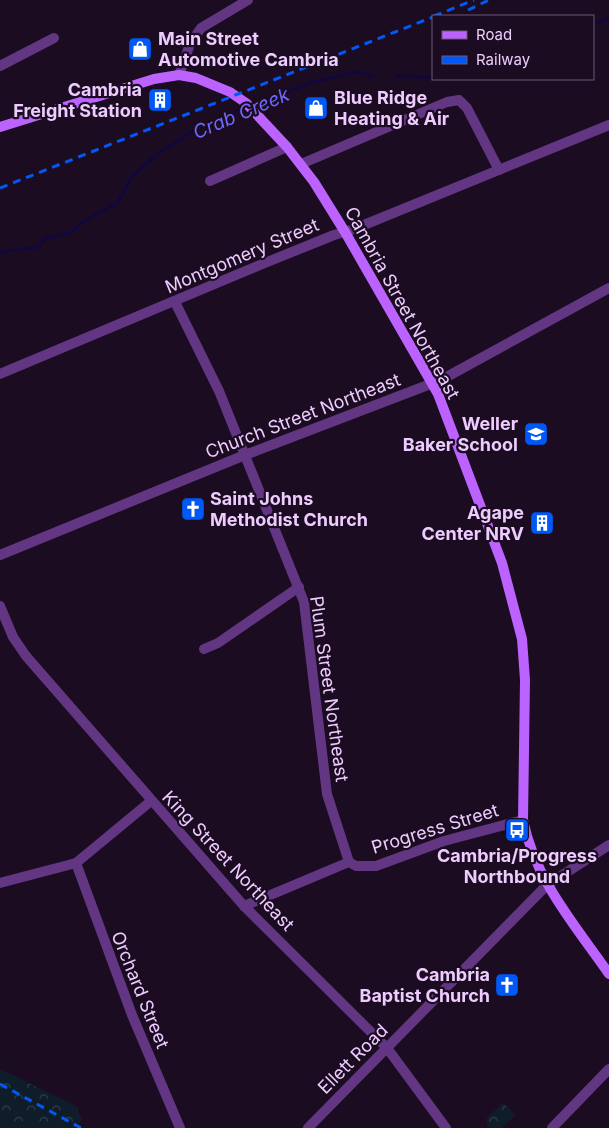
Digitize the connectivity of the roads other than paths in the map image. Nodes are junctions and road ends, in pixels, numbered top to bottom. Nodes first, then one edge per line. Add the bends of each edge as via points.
1 (248, 0) edge
2 (54, 38) dead end
3 (0, 66) edge
4 (179, 75) junction
5 (609, 125) edge
6 (0, 127) edge
7 (287, 147) junction
8 (301, 164) junction
9 (499, 170) junction
10 (210, 181) dead end
11 (345, 232) junction
12 (609, 288) edge
13 (175, 302) junction
14 (0, 374) edge
15 (432, 384) junction
16 (245, 455) junction
17 (0, 555) edge
18 (298, 587) junction
19 (0, 606) edge
20 (204, 648) dead end
21 (151, 801) junction
22 (524, 820) junction
23 (609, 845) edge
24 (349, 862) junction
25 (76, 863) junction
26 (0, 883) edge
27 (547, 885) junction
28 (244, 906) junction
29 (609, 974) edge
30 (387, 1048) junction
31 (609, 1069) edge
32 (180, 1128) edge
33 (308, 1128) edge
34 (446, 1128) edge
35 (552, 1128) edge

1 - 4 street via 201,28 190,44
2 - 3 street
4 - 6 main road via 154,79
4 - 7 main road, Cambria Street Northeast via 223,89 246,103
5 - 9 street, Montgomery Street
7 - 8 main road, Cambria Street Northeast
7 - 10 street
8 - 9 street via 446,102 459,100 467,108
8 - 11 main road, Cambria Street Northeast
9 - 11 street, Montgomery Street
11 - 13 street, Montgomery Street
11 - 15 main road, Cambria Street Northeast
12 - 15 street, Church Street Northeast
13 - 14 street, Montgomery Street
13 - 16 street, Plum Street Northeast via 219,391
15 - 16 street, Church Street Northeast
15 - 22 main road, Cambria Street Northeast via 496,545 519,624 525,680
16 - 17 street, Church Street Northeast
16 - 18 street, Plum Street Northeast
18 - 20 street via 218,643
18 - 24 street, Plum Street Northeast via 306,619 327,794
19 - 21 street, King Street Northeast via 12,637 26,656
21 - 25 street
21 - 28 street, King Street Northeast
22 - 24 street, Progress Street via 444,841 376,866 356,866
22 - 27 main road, Cambria Street Northeast via 532,853
23 - 27 street, Ellett Road
24 - 28 street, Progress Street
25 - 26 street
25 - 32 street, Orchard Street via 132,1015
27 - 29 main road, Cambria Street Northeast
27 - 30 street, Ellett Road
28 - 30 street, King Street Northeast
30 - 33 street, Ellett Road
30 - 34 street, King Street Northeast
31 - 35 street

